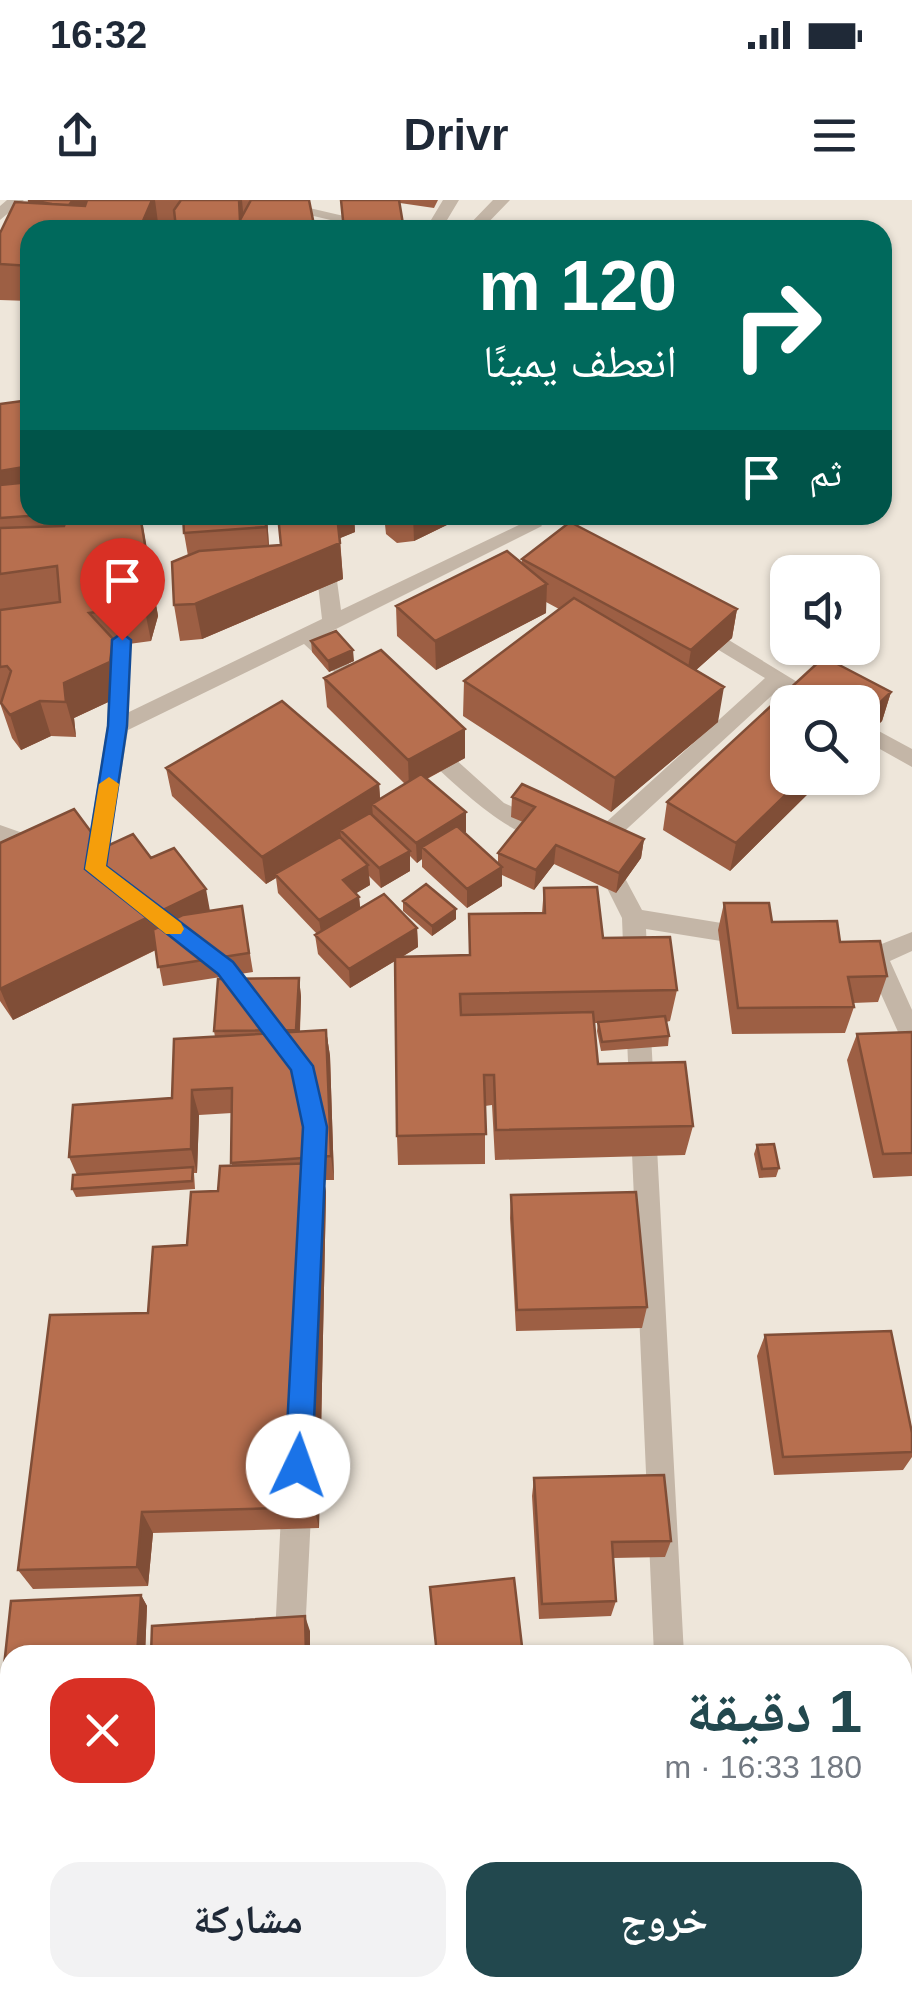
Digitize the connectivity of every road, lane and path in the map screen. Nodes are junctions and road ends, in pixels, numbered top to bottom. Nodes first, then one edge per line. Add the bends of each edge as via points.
1 (16, 200) edge
2 (252, 200) edge
3 (502, 200) edge
4 (278, 204) junction
5 (0, 215) edge
6 (280, 220) edge
7 (351, 220) edge
8 (482, 220) edge
9 (319, 525) edge
10 (536, 526) edge
11 (121, 586) edge
12 (680, 617) edge
13 (332, 620) junction
14 (304, 634) junction
15 (779, 677) junction
16 (792, 685) edge
17 (378, 701) edge
18 (118, 726) junction
19 (408, 728) edge
20 (880, 740) edge
21 (912, 760) edge
22 (0, 833) edge
23 (596, 844) junction
24 (634, 918) junction
25 (912, 941) edge
26 (782, 942) edge
27 (820, 948) edge
28 (876, 957) junction
29 (912, 1036) edge
30 (299, 1460) edge
31 (290, 1645) edge
32 (669, 1645) edge

1 - 5 street
2 - 4 street
3 - 8 street
4 - 6 street
4 - 7 street
9 - 13 street
10 - 13 street
11 - 18 street
12 - 15 street
13 - 14 street
14 - 17 street
14 - 18 street
15 - 16 street
15 - 23 street
18 - 22 street via 102,874
19 - 23 street via 496,809 530,827
20 - 21 street
23 - 24 street
24 - 26 street
24 - 32 street
25 - 28 street
27 - 28 street
28 - 29 street
30 - 31 street

